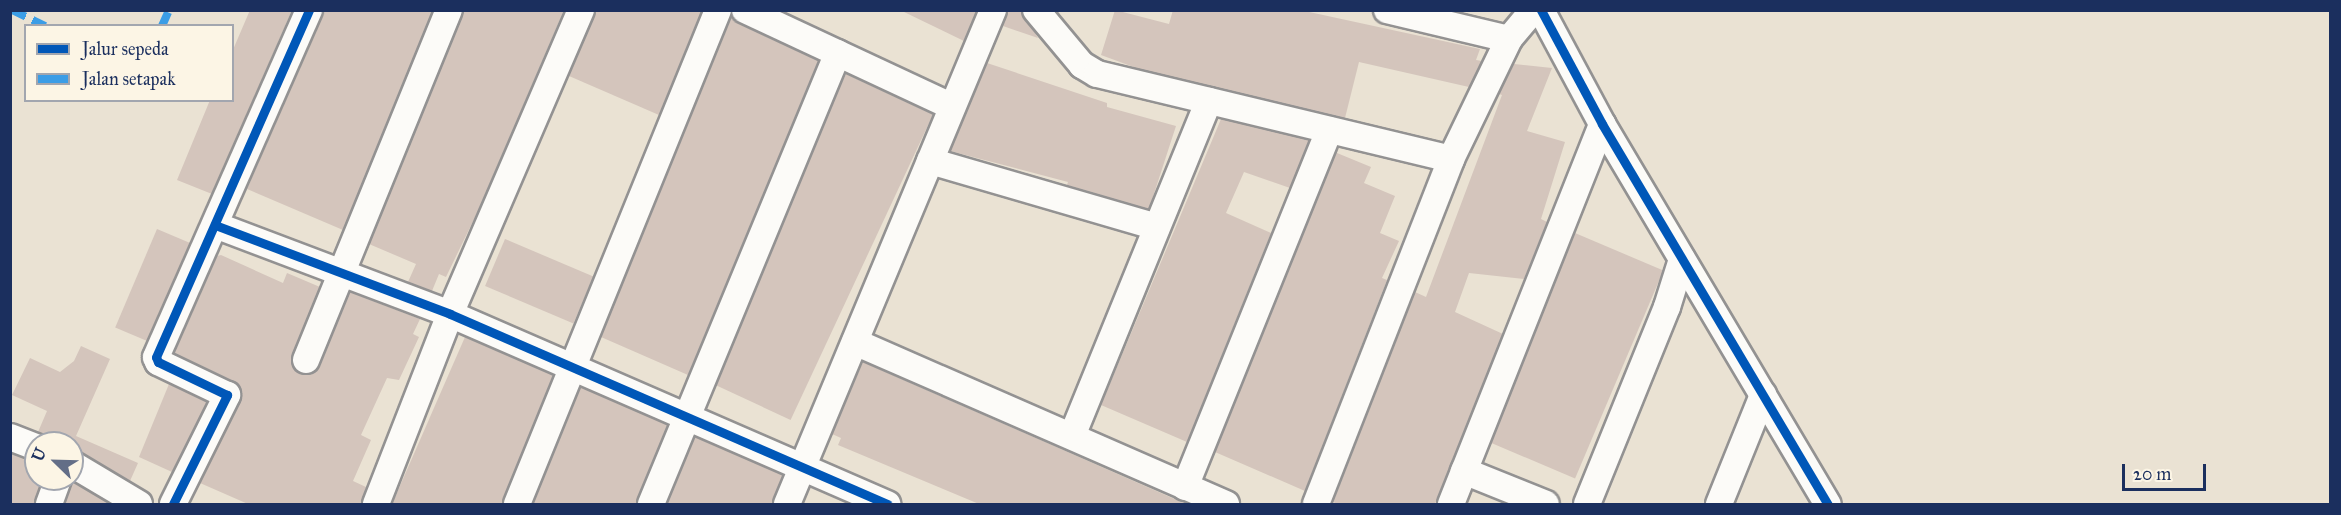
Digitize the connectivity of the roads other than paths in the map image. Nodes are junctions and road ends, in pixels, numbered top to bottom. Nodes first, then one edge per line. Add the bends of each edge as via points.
1 (309, 10) edge
2 (449, 10) edge
3 (581, 10) edge
4 (718, 10) edge
5 (745, 10) edge
6 (993, 10) edge
7 (1036, 10) edge
8 (1387, 10) edge
9 (1533, 10) edge
10 (1541, 10) edge
11 (1509, 39) junction
12 (838, 52) junction
13 (1209, 100) junction
14 (951, 106) junction
15 (1602, 124) junction
16 (1329, 130) junction
17 (1451, 159) junction
18 (930, 161) junction
19 (215, 225) junction
20 (1157, 227) junction
21 (1682, 259) junction
22 (340, 272) junction
23 (450, 314) junction
24 (855, 342) junction
25 (306, 360) dead end
26 (570, 369) junction
27 (1763, 395) junction
28 (688, 416) junction
29 (1072, 436) junction
30 (801, 468) junction
31 (84, 471) edge
32 (1464, 471) junction
33 (1185, 487) junction
34 (1215, 502) edge
35 (140, 504) edge
36 (173, 504) edge
37 (376, 504) edge
38 (517, 504) edge
39 (651, 504) edge
40 (787, 504) edge
41 (888, 504) edge
42 (1316, 504) edge
43 (1451, 504) edge
44 (1545, 504) edge
45 (1587, 504) edge
46 (1719, 504) edge
47 (1828, 504) edge

1 - 19 street
2 - 22 street
3 - 23 street
4 - 26 street
5 - 12 street
6 - 14 street
7 - 13 street via 1089,70
8 - 11 street
9 - 11 street
10 - 15 street
11 - 17 street
12 - 14 street
12 - 28 street
13 - 16 street
13 - 20 street
14 - 18 street
15 - 21 street
15 - 32 street
16 - 17 street
16 - 33 street
17 - 42 street
18 - 20 street
18 - 24 street
19 - 22 street
19 - 36 street via 156,357 158,362 227,395
20 - 29 street
21 - 27 street
21 - 45 street via 1667,307
22 - 23 street
22 - 25 street
23 - 26 street
23 - 37 street
24 - 29 street
24 - 30 street
26 - 28 street
26 - 38 street
27 - 46 street
27 - 47 street
28 - 30 street
28 - 39 street
29 - 33 street
30 - 40 street
30 - 41 street
31 - 35 street
32 - 43 street
32 - 44 street
33 - 34 street

